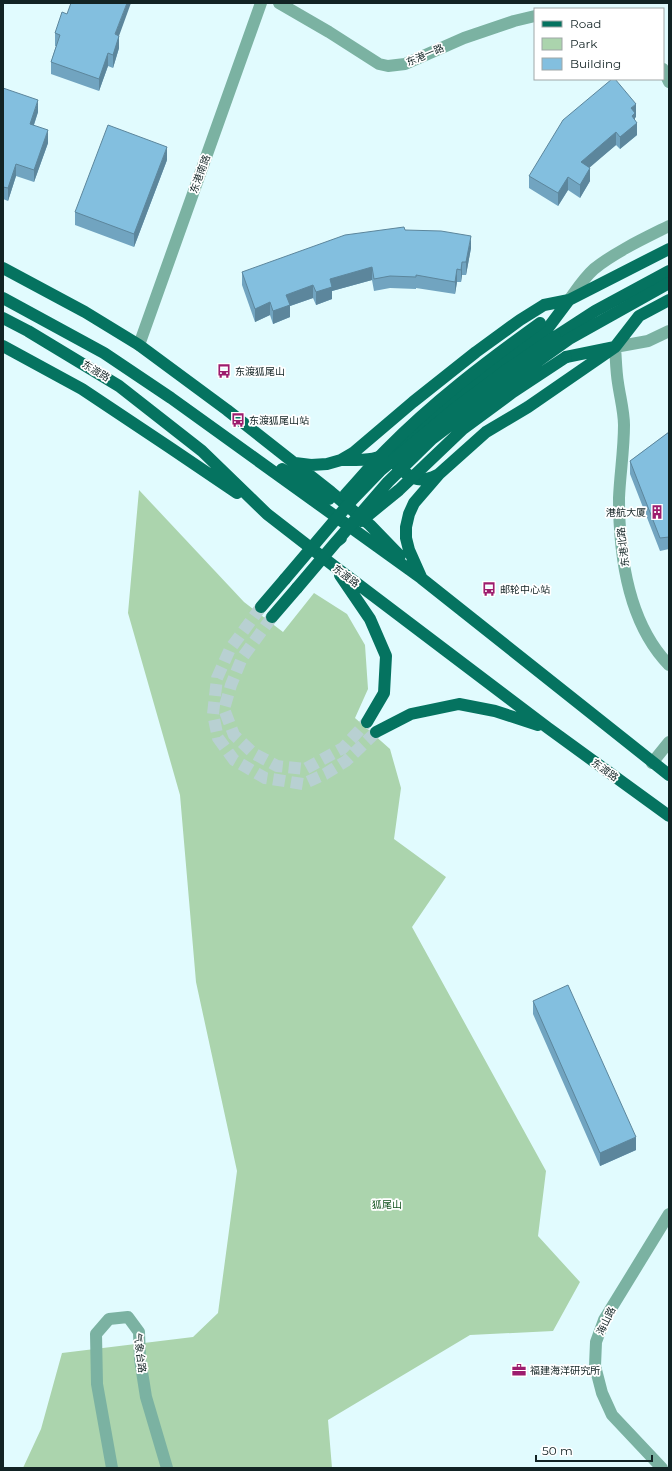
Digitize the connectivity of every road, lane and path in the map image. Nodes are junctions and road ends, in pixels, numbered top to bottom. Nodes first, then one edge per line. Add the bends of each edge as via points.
1 (261, 3) edge
2 (279, 3) edge
3 (534, 16) edge
4 (664, 70) edge
5 (669, 82) edge
6 (669, 226) edge
7 (669, 249) edge
8 (3, 268) edge
9 (669, 271) edge
10 (669, 283) edge
11 (3, 300) edge
12 (569, 300) junction
13 (669, 300) edge
14 (3, 318) edge
15 (669, 331) edge
16 (138, 345) junction
17 (3, 346) edge
18 (615, 347) junction
19 (171, 398) junction
20 (398, 448) junction
21 (341, 460) junction
22 (295, 463) junction
23 (439, 474) junction
24 (267, 514) junction
25 (370, 525) junction
26 (336, 542) junction
27 (334, 566) junction
28 (421, 578) junction
29 (285, 579) junction
30 (261, 607) tunnel mouth
31 (272, 617) tunnel mouth
32 (669, 665) edge
33 (367, 722) tunnel mouth
34 (548, 728) junction
35 (376, 732) tunnel mouth
36 (669, 742) edge
37 (652, 763) junction
38 (669, 776) edge
39 (669, 816) edge
40 (669, 1214) edge
41 (665, 1228) edge
42 (112, 1468) edge
43 (167, 1468) edge
44 (662, 1468) edge

1 - 16 street, 东港南路
2 - 3 street, 东港一路 via 379,64 388,66 405,64 464,38
4 - 5 street
6 - 12 street via 594,269
7 - 12 main road
8 - 16 main road via 85,312
9 - 29 main road, bridge via 595,311 505,371 453,410 380,471
10 - 26 main road, bridge via 569,339 432,439 388,482
11 - 19 main road, 东渡路 via 104,353
12 - 20 main road via 548,328 476,382
12 - 21 main road via 544,305 520,320
12 - 29 main road, bridge via 438,401 386,450 332,510
13 - 18 main road via 639,316
14 - 24 main road, 东渡路 via 119,386 202,451
15 - 18 street via 648,341
16 - 22 main road
17 - 24 main road via 82,389 170,446
18 - 23 main road via 528,407 486,432
18 - 26 main road, bridge via 566,357 513,392 463,429 399,490
18 - 32 street, 东港北路 via 624,424 619,497 622,550 630,589 642,626 652,646
19 - 25 main road
19 - 28 main road, 东渡路
20 - 21 main road via 386,456 371,460
20 - 23 main road via 393,455 394,463 409,476 428,480
21 - 22 main road via 327,464
22 - 25 main road
23 - 28 main road via 414,503 406,527 409,550
24 - 27 main road, 东渡路
25 - 28 main road
26 - 31 main road, bridge
27 - 33 main road via 370,619 386,656 384,693
27 - 34 main road, 东渡路
28 - 37 main road, 东渡路
29 - 30 main road
34 - 35 main road via 495,711 458,704 411,714
34 - 39 main road, 东渡路
36 - 37 street
37 - 38 main road, 东渡路
40 - 41 street, 海山路
41 - 44 street, 海山路 via 604,1320 596,1342 595,1366 602,1393 612,1415
42 - 43 street, 气象台路 via 97,1384 96,1334 109,1318 128,1317 139,1332 146,1397

